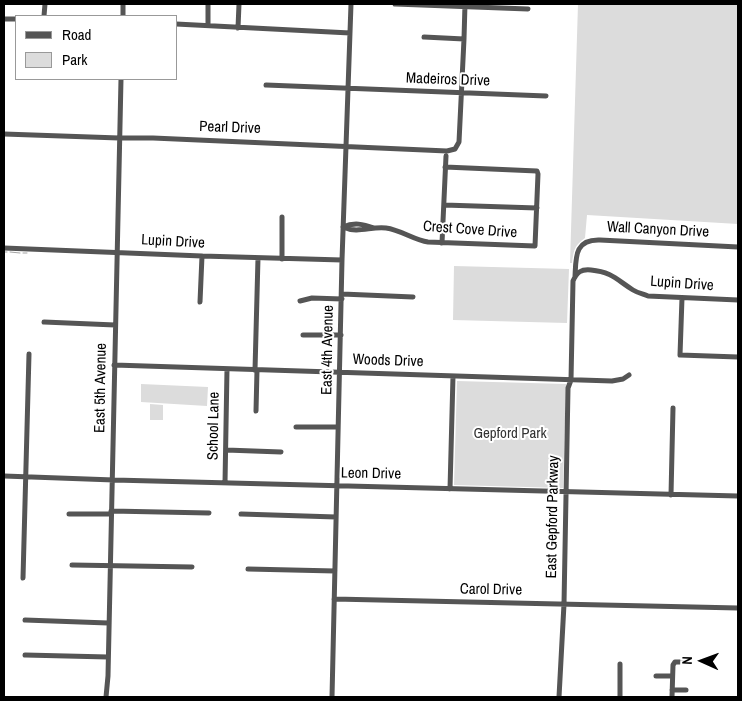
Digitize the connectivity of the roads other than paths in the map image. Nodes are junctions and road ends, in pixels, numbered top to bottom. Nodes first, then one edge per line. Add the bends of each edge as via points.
1 (208, 4) edge
2 (239, 4) edge
3 (351, 4) edge
4 (395, 4) edge
5 (464, 5) edge
6 (528, 9) dead end
7 (178, 24) edge
8 (208, 25) junction
9 (238, 28) junction
10 (350, 33) junction
11 (424, 37) dead end
12 (464, 39) junction
13 (121, 80) edge
14 (266, 85) dead end
15 (348, 89) junction
16 (461, 93) junction
17 (546, 96) dead end
18 (4, 134) edge
19 (119, 138) junction
20 (346, 146) junction
21 (446, 156) dead end
22 (445, 167) junction
23 (444, 205) junction
24 (537, 208) junction
25 (282, 218) dead end
26 (343, 227) junction
27 (442, 242) junction
28 (738, 247) edge
29 (4, 248) edge
30 (117, 252) junction
31 (202, 256) junction
32 (258, 258) junction
33 (282, 259) junction
34 (342, 260) junction
35 (575, 278) junction
36 (342, 297) junction
37 (414, 297) dead end
38 (682, 298) junction
39 (738, 300) edge
40 (300, 301) dead end
41 (200, 302) dead end
42 (44, 322) dead end
43 (115, 325) junction
44 (303, 335) dead end
45 (341, 335) junction
46 (29, 354) dead end
47 (738, 357) edge
48 (114, 365) junction
49 (227, 369) junction
50 (256, 370) junction
51 (340, 372) junction
52 (629, 375) dead end
53 (453, 376) junction
54 (571, 380) junction
55 (673, 408) dead end
56 (256, 411) dead end
57 (296, 427) dead end
58 (338, 427) junction
59 (226, 450) junction
60 (281, 452) dead end
61 (4, 476) edge
62 (26, 477) junction
63 (112, 480) junction
64 (225, 483) junction
65 (336, 486) junction
66 (450, 489) junction
67 (566, 492) junction
68 (672, 495) junction
69 (738, 496) edge
70 (111, 513) junction
71 (209, 513) dead end
72 (69, 514) dead end
73 (241, 514) dead end
74 (336, 517) junction
75 (72, 565) dead end
76 (110, 566) junction
77 (192, 567) dead end
78 (248, 569) dead end
79 (335, 571) junction
80 (23, 578) dead end
81 (334, 599) junction
82 (564, 604) junction
83 (738, 608) edge
84 (25, 620) dead end
85 (108, 623) junction
86 (25, 655) dead end
87 (108, 657) junction
88 (686, 662) dead end
89 (620, 664) dead end
90 (656, 676) dead end
91 (672, 676) junction
92 (672, 690) junction
93 (686, 690) dead end
94 (106, 697) edge
95 (332, 697) edge
96 (559, 697) edge
97 (620, 697) edge
98 (672, 697) edge

1 - 8 street
2 - 9 street
3 - 10 street, East 4th Avenue
4 - 5 street
5 - 6 street
5 - 12 street
7 - 8 street
8 - 9 street
9 - 10 street
10 - 15 street, East 4th Avenue
11 - 12 street
12 - 16 street
13 - 19 street, East 5th Avenue
14 - 15 street, Madeiros Drive
15 - 16 street, Madeiros Drive
15 - 20 street, East 4th Avenue
16 - 17 street, Madeiros Drive
16 - 20 street, Pearl Drive via 459,142 455,149
18 - 19 street, Pearl Drive
19 - 20 street, Pearl Drive
19 - 30 street, East 5th Avenue
20 - 26 street, East 4th Avenue
21 - 22 street
22 - 23 street
22 - 24 street via 537,171
23 - 24 street
23 - 27 street
24 - 27 street, Crest Cove Drive via 536,246
25 - 33 street
26 - 27 street, Crest Cove Drive via 350,230 391,230 424,242
26 - 34 street, East 4th Avenue
28 - 35 street, Wall Canyon Drive via 594,240 582,244 577,251
29 - 30 street, Lupin Drive
30 - 31 street, Lupin Drive
30 - 43 street, East 5th Avenue
31 - 32 street, Lupin Drive
31 - 41 street
32 - 33 street, Lupin Drive
32 - 50 street
33 - 34 street, Lupin Drive
34 - 36 street, East 4th Avenue
35 - 38 street, Lupin Drive via 585,269 602,271 642,294
35 - 54 street, East Gepford Parkway
36 - 37 street
36 - 40 street
36 - 45 street, East 4th Avenue
38 - 39 street, Lupin Drive
38 - 47 street via 680,355
42 - 43 street
43 - 48 street, East 5th Avenue
44 - 45 street
45 - 51 street, East 4th Avenue
46 - 62 street
48 - 49 street, Woods Drive
48 - 63 street, East 5th Avenue
49 - 50 street, Woods Drive
49 - 59 street, School Lane
50 - 51 street, Woods Drive
50 - 56 street
51 - 53 street, Woods Drive
51 - 58 street, East 4th Avenue
52 - 54 street, Woods Drive via 612,381
53 - 54 street, Woods Drive
53 - 66 street
54 - 67 street, East Gepford Parkway via 568,388
55 - 68 street
57 - 58 street
58 - 65 street, East 4th Avenue
59 - 60 street
59 - 64 street, School Lane
61 - 62 street, Leon Drive
62 - 63 street, Leon Drive
62 - 80 street
63 - 64 street, Leon Drive
63 - 70 street, East 5th Avenue
64 - 65 street, Leon Drive
65 - 66 street, Leon Drive
65 - 74 street, East 4th Avenue
66 - 67 street, Leon Drive
67 - 68 street, Leon Drive
67 - 82 street, East Gepford Parkway
68 - 69 street, Leon Drive
70 - 71 street
70 - 72 street
70 - 76 street, East 5th Avenue
73 - 74 street
74 - 79 street, East 4th Avenue
75 - 76 street
76 - 77 street
76 - 85 street, East 5th Avenue
78 - 79 street
79 - 81 street, East 4th Avenue
81 - 82 street, Carol Drive
81 - 95 street, East 4th Avenue
82 - 83 street, Carol Drive
82 - 96 street, East Gepford Parkway
84 - 85 street
85 - 87 street, East 5th Avenue
86 - 87 street
87 - 94 street, East 5th Avenue
88 - 91 street via 674,664
89 - 97 street
90 - 91 street
91 - 92 street
92 - 93 street
92 - 98 street

